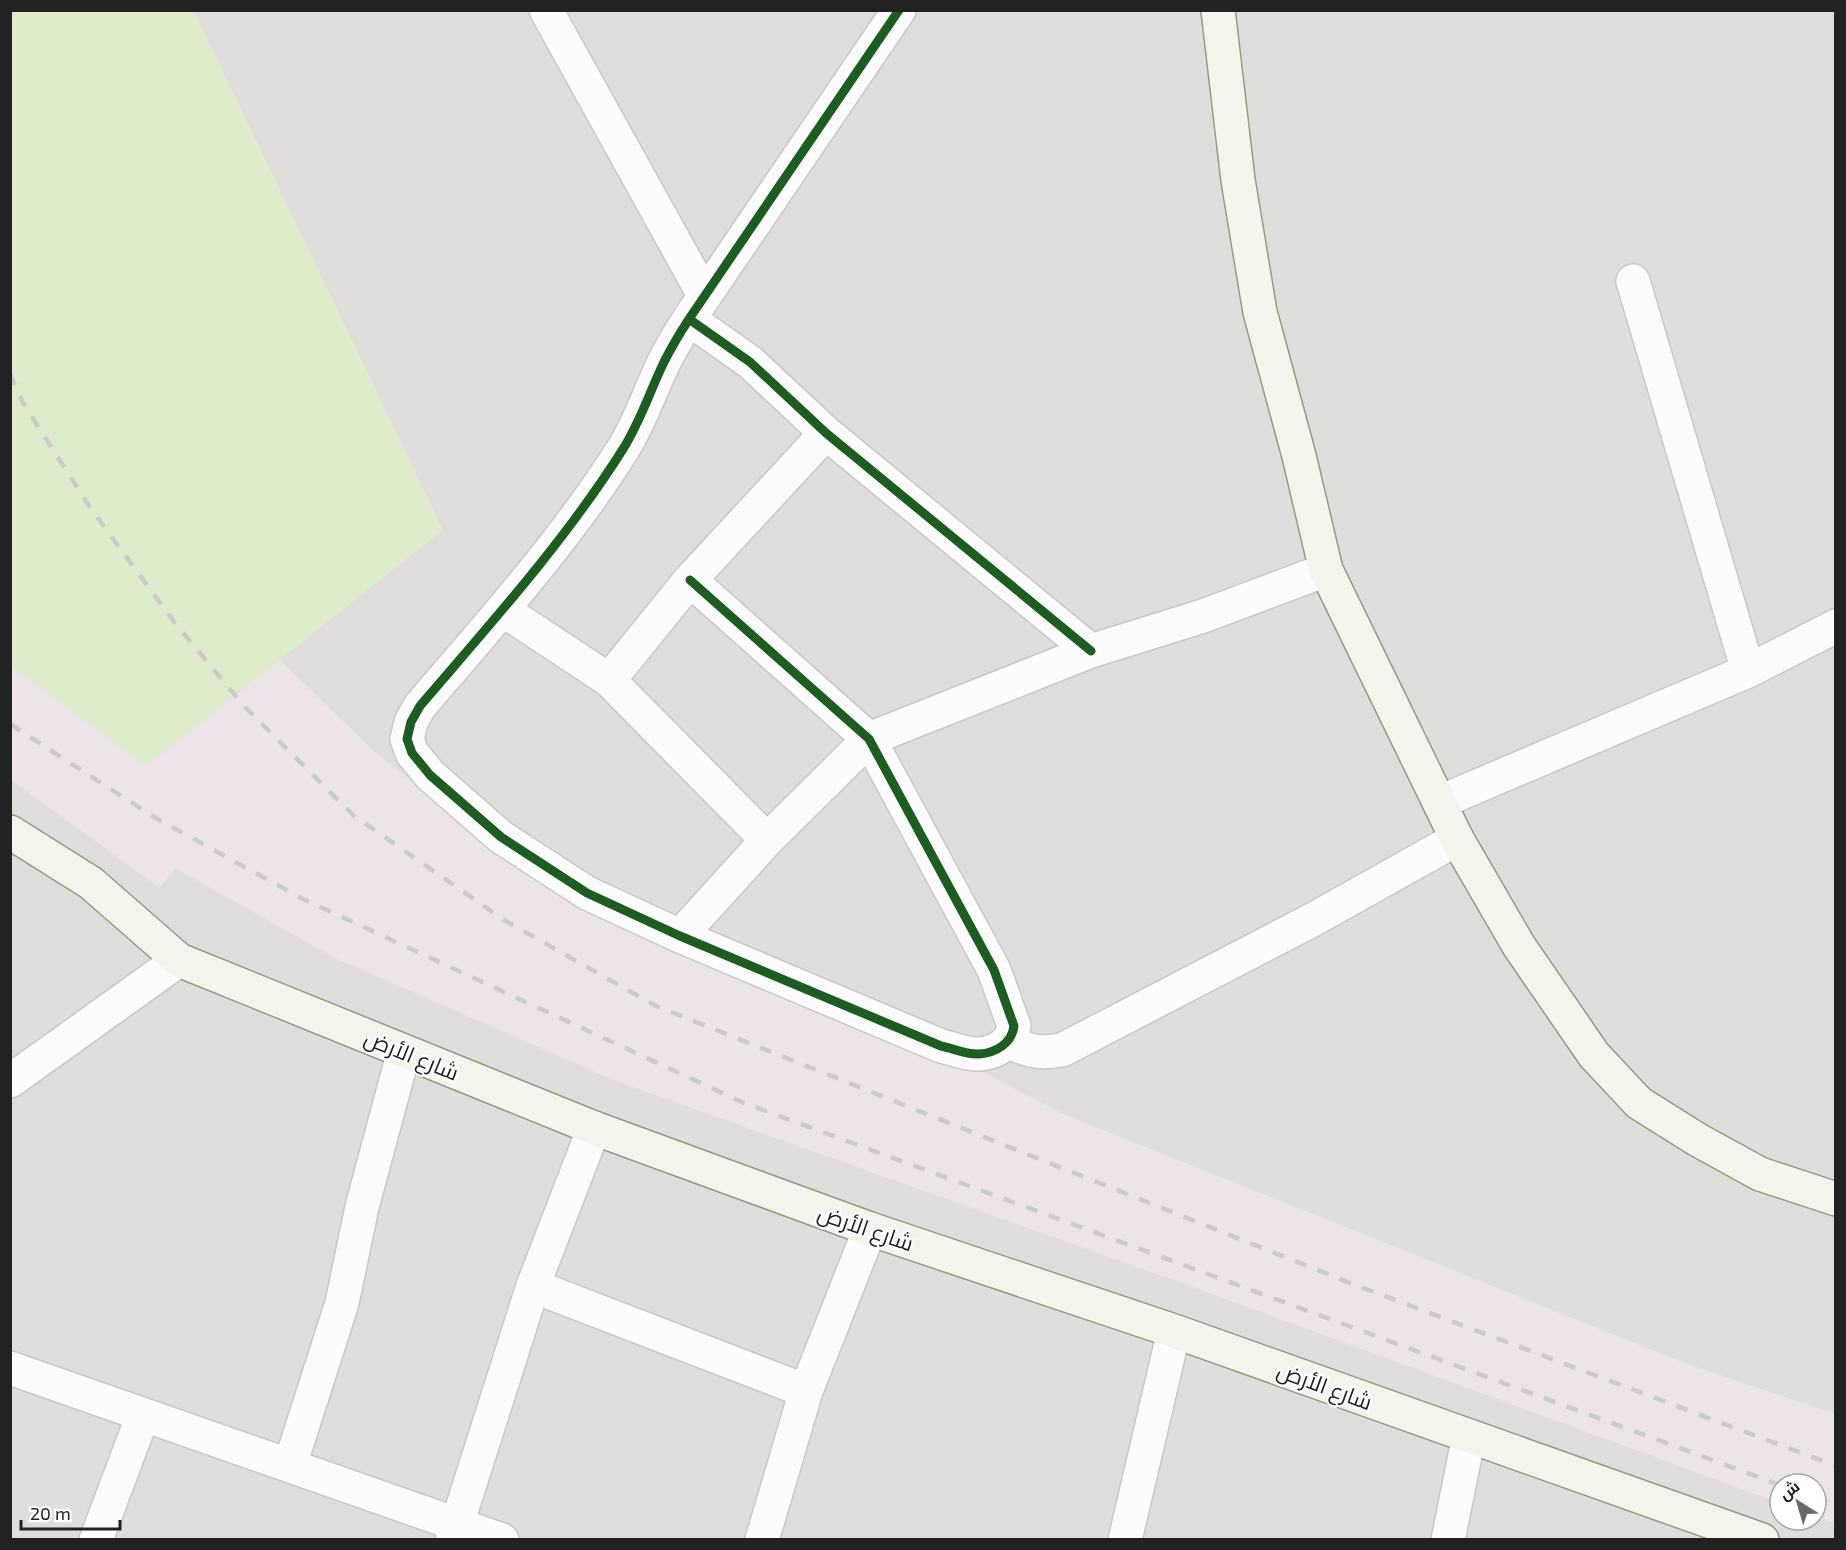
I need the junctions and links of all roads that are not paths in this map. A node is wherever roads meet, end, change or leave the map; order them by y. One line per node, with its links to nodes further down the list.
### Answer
1 (546, 10): 5 (street)
2 (899, 10): 5 (street)
3 (1218, 10): 7 (main road)
4 (1633, 281): 12 (street)
5 (696, 307): 6 (street); 9 (street)
6 (826, 433): 8 (street); 11 (street)
7 (1326, 570): 11 (street); 15 (main road)
8 (690, 580): 13 (street); 14 (street)
9 (503, 609): 13 (street); 19 (street)
10 (1836, 626): 12 (street)
11 (1091, 651): 14 (street)
12 (1748, 671): 15 (street)
13 (609, 680): 18 (street)
14 (869, 739): 18 (street); 21 (street)
15 (1440, 802): 17 (main road)
16 (10, 832): 20 (main road, شارع الأرض)
17 (1457, 839): 21 (street); 25 (main road)
18 (767, 840): 19 (street)
19 (680, 936): 21 (street)
20 (179, 960): 22 (main road, شارع الأرض); 23 (street)
21 (1008, 1042)
22 (405, 1051): 24 (main road, شارع الأرض); 33 (street)
23 (10, 1080)
24 (594, 1128): 26 (main road, شارع الأرض); 27 (street)
25 (1836, 1199)
26 (870, 1229): 28 (main road, شارع الأرض); 30 (street)
27 (533, 1286): 30 (street); 34 (street)
28 (1174, 1331): 32 (main road, شارع الأرض); 38 (street)
29 (10, 1368): 31 (street)
30 (806, 1391): 35 (street)
31 (143, 1415): 33 (street); 36 (street)
32 (1469, 1436): 39 (street); 40 (main road, شارع الأرض)
33 (290, 1465): 34 (street)
34 (454, 1531): 37 (street)
35 (767, 1538)
36 (96, 1539)
37 (502, 1539)
38 (1125, 1539)
39 (1448, 1539)
40 (1762, 1539)

